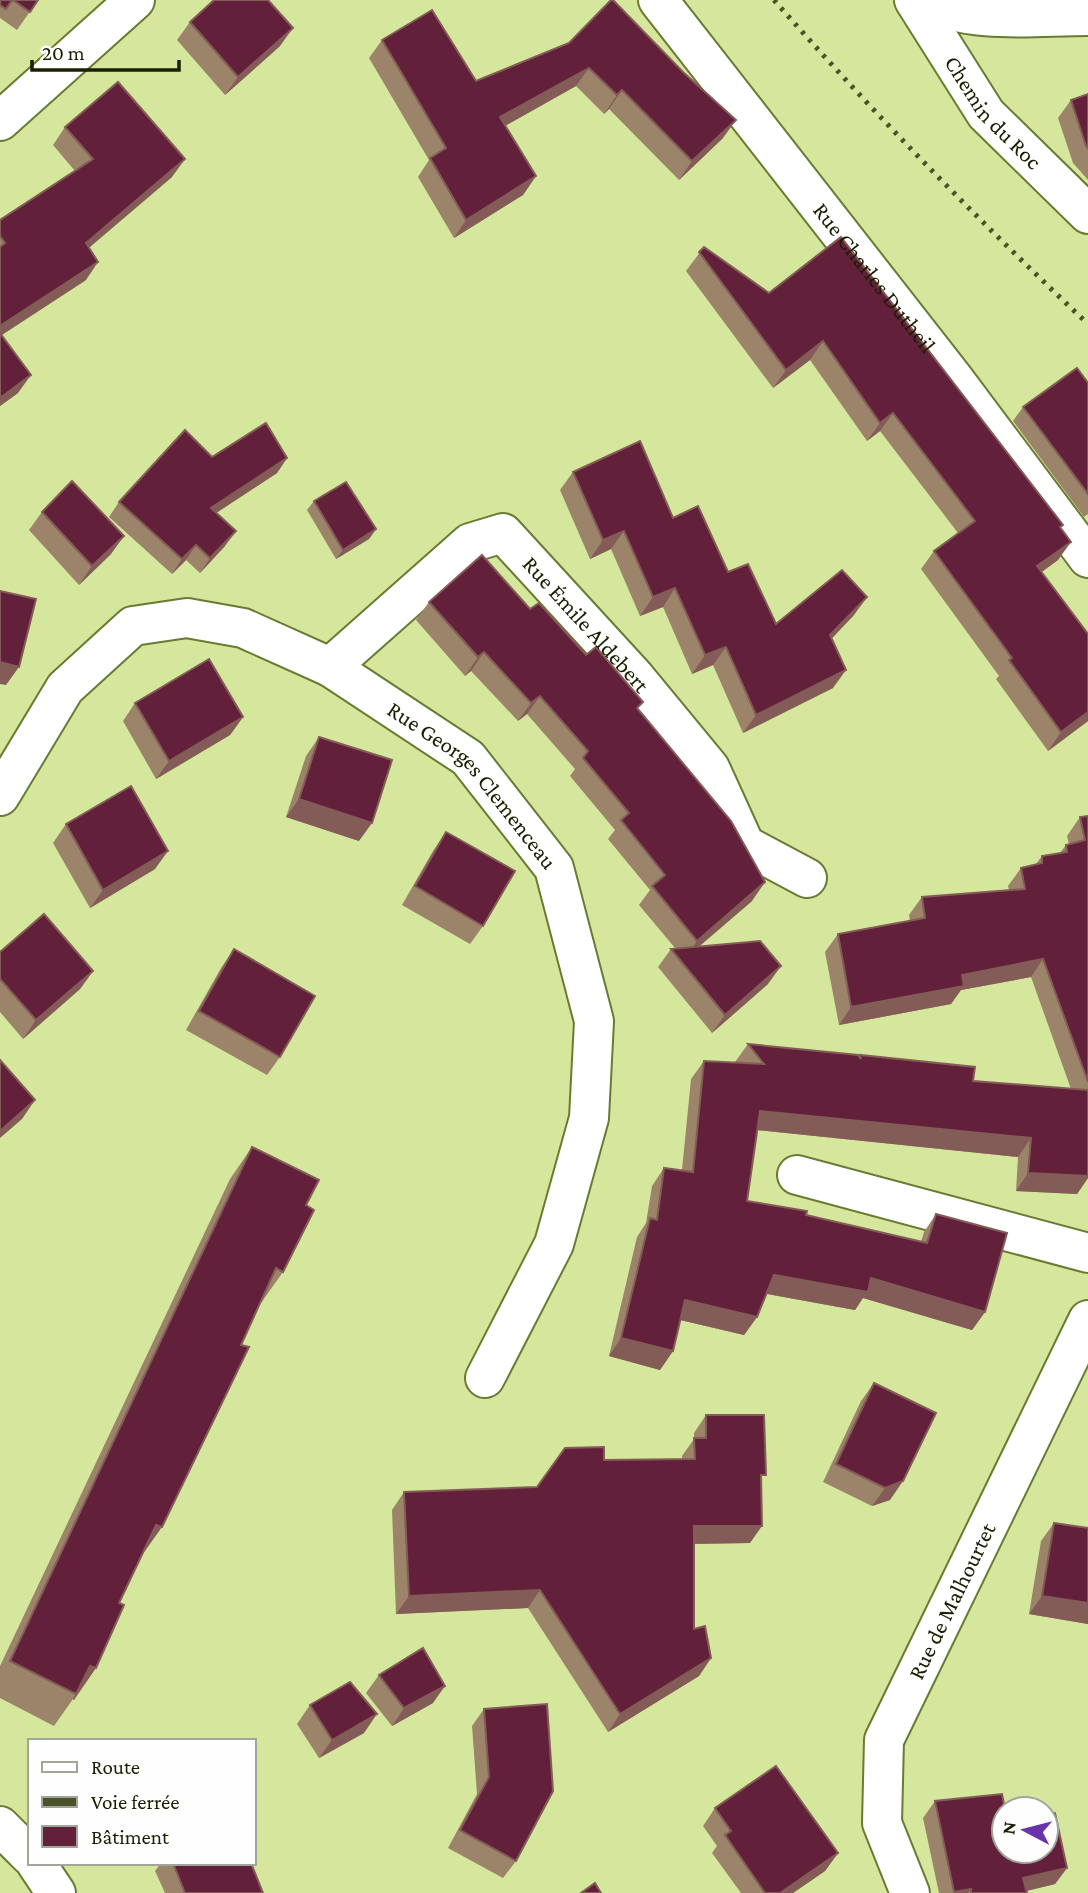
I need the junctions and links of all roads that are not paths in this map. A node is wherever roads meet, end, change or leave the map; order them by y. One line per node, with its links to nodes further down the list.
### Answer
1 (135, 0): 6 (street)
2 (658, 0): 8 (street, Rue Charles Dutheil)
3 (914, 0): 7 (street, Chemin du Roc)
4 (923, 0): 5 (street)
5 (1088, 16)
6 (0, 121)
7 (1088, 214)
8 (1088, 558)
9 (330, 667): 10 (street, Rue Georges Clemenceau); 11 (street, Rue Émile Aldebert); 15 (street, Rue Georges Clemenceau)
10 (0, 796)
11 (807, 878)
12 (797, 1175): 13 (street)
13 (1088, 1253)
14 (1088, 1320): 20 (street, Rue de Malhourtet)
15 (485, 1378)
16 (0, 1826): 17 (street)
17 (28, 1854)
18 (37, 1865): 19 (street)
19 (57, 1893)
20 (911, 1893)

